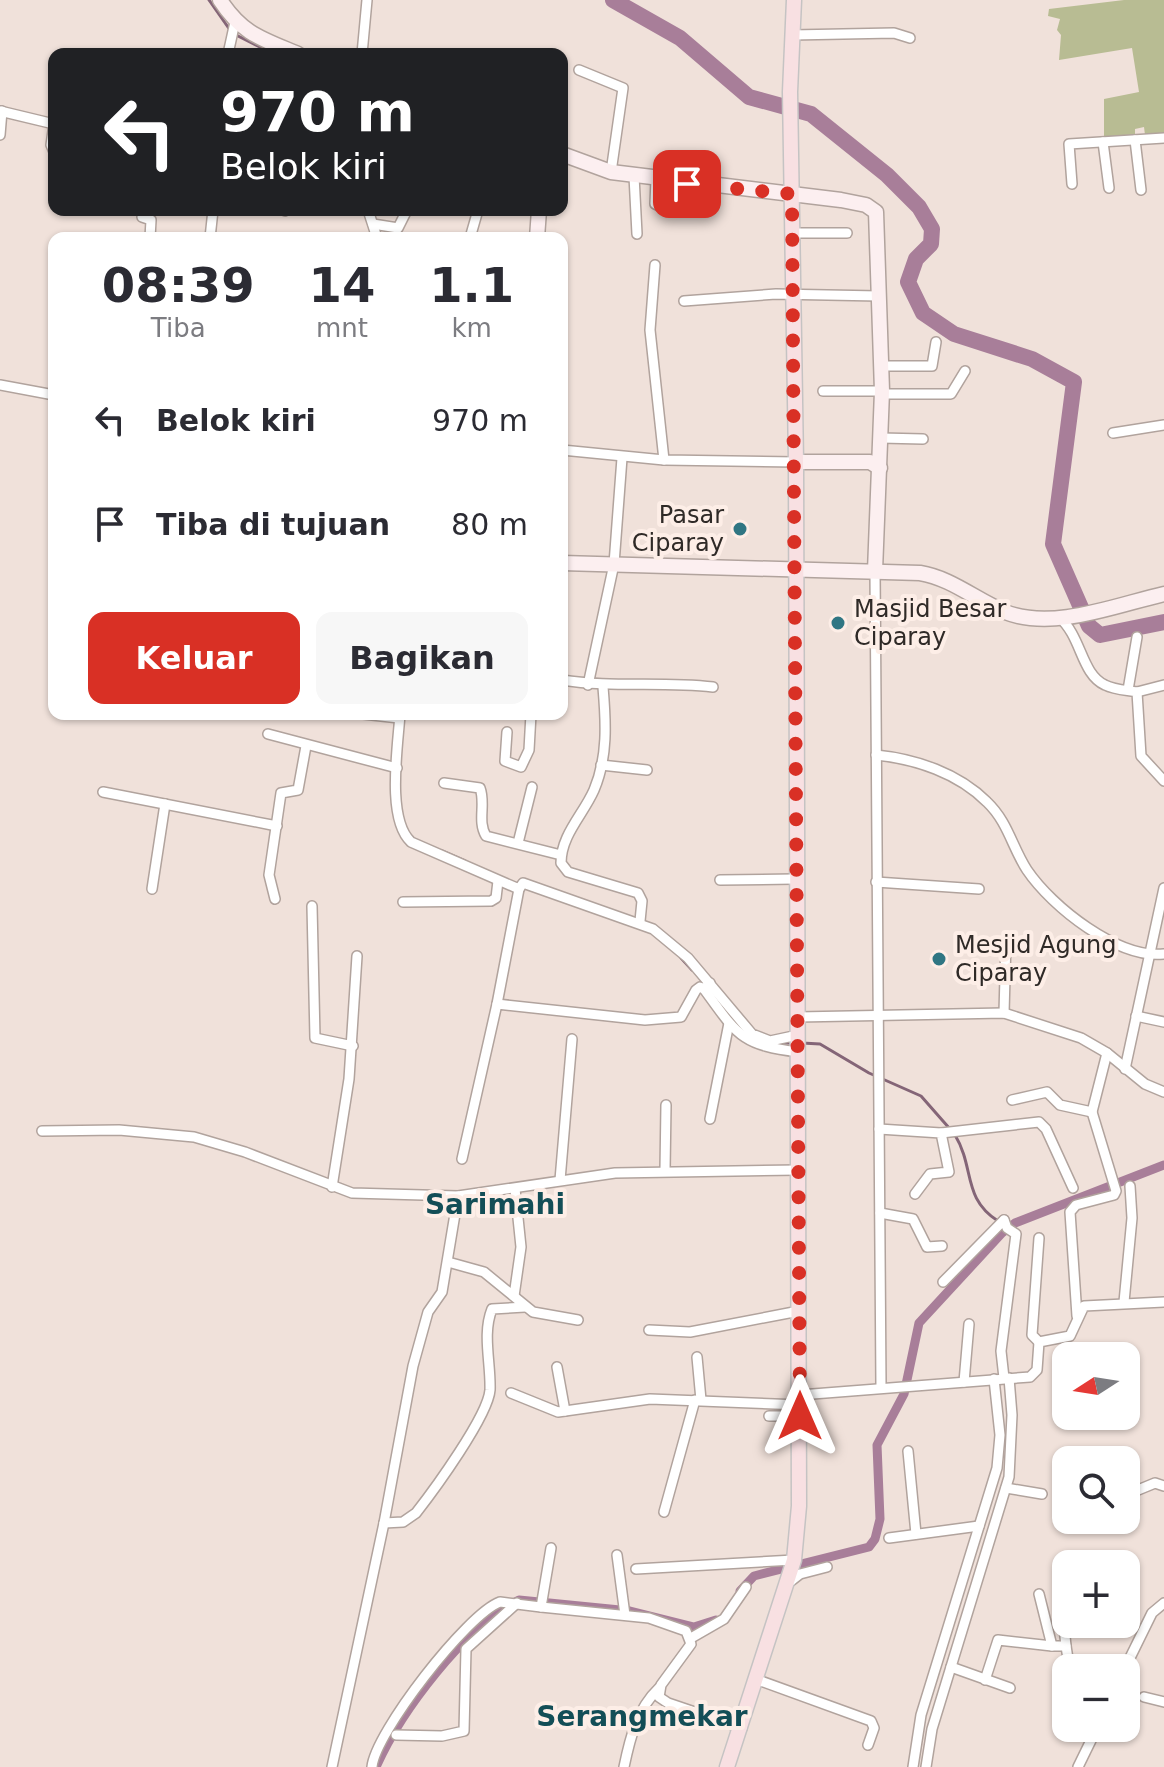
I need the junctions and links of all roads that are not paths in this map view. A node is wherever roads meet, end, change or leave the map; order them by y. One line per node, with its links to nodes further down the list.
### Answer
1 (220, 0): 4 (main road)
2 (367, 0): 9 (street)
3 (794, 0): 5 (main road)
4 (235, 22): 7 (street); 8 (main road)
5 (792, 35): 6 (street); 24 (main road)
6 (910, 38)
7 (229, 48)
8 (283, 48)
9 (363, 48)
10 (579, 70): 18 (street)
11 (1, 111): 12 (street); 13 (street)
12 (48, 123)
13 (0, 135)
14 (1164, 138): 15 (street)
15 (1135, 140): 16 (street); 23 (street)
16 (1103, 142): 21 (street); 22 (street)
17 (568, 156): 18 (main road)
18 (611, 172): 19 (main road)
19 (634, 176): 20 (main road); 34 (street)
20 (656, 179): 24 (main road); 25 (street)
21 (1072, 184)
22 (1109, 188)
23 (1141, 190)
24 (792, 194): 32 (main road); 37 (main road)
25 (668, 210)
26 (370, 216): 29 (street)
27 (404, 216): 29 (street)
28 (142, 217): 30 (street)
29 (373, 224): 31 (street)
30 (150, 232)
31 (375, 232)
32 (792, 233): 33 (street); 36 (main road)
33 (847, 233)
34 (637, 234)
35 (655, 265): 52 (street)
36 (792, 295): 37 (street); 38 (street); 53 (main road)
37 (879, 296): 40 (main road)
38 (684, 301)
39 (936, 342): 40 (street)
40 (882, 366): 45 (main road)
41 (965, 371): 45 (street)
42 (0, 385): 44 (street)
43 (823, 391): 45 (street)
44 (48, 393)
45 (882, 393): 48 (main road)
46 (1164, 425): 47 (street)
47 (1113, 433)
48 (881, 438): 49 (street); 54 (main road)
49 (923, 439)
50 (568, 451): 51 (street)
51 (622, 458): 52 (street); 56 (street)
52 (664, 460): 53 (street)
53 (796, 462): 54 (main road); 57 (main road)
54 (880, 468): 58 (main road)
55 (568, 563): 56 (main road)
56 (614, 564): 57 (main road); 63 (street)
57 (796, 570): 58 (main road); 85 (main road)
58 (875, 571): 60 (main road); 73 (street)
59 (1164, 594): 60 (main road)
60 (1062, 616): 67 (street)
61 (1137, 637): 67 (street)
62 (568, 681): 63 (street)
63 (588, 685): 65 (street)
64 (1164, 685): 67 (street)
65 (603, 687): 66 (street); 74 (street)
66 (713, 687)
67 (1132, 691): 77 (street)
68 (400, 720): 75 (street)
69 (531, 720): 70 (street)
70 (507, 732)
71 (268, 734): 72 (street)
72 (306, 746): 75 (street); 82 (street)
73 (876, 755): 88 (street); 100 (street)
74 (601, 765): 76 (street); 84 (street)
75 (397, 768): 87 (street)
76 (647, 770)
77 (1164, 781)
78 (444, 783): 83 (street)
79 (532, 787): 83 (street)
80 (103, 792): 81 (street)
81 (165, 804): 82 (street); 91 (street)
82 (277, 826): 93 (street)
83 (518, 843): 84 (street)
84 (561, 855): 96 (street)
85 (794, 879): 86 (street); 105 (main road)
86 (720, 880)
87 (498, 881): 89 (street); 94 (street)
88 (876, 882): 92 (street); 106 (street)
89 (520, 888): 96 (street); 102 (street)
90 (1164, 888): 100 (street)
91 (152, 889)
92 (979, 889)
93 (275, 899)
94 (403, 902)
95 (312, 906): 112 (street)
96 (640, 921): 101 (street)
97 (1006, 940): 103 (street)
98 (1164, 954): 100 (street)
99 (357, 956): 112 (street)
100 (1151, 956): 104 (street)
101 (707, 986): 102 (street); 108 (street); 109 (street)
102 (497, 1004): 123 (street)
103 (1004, 1013): 106 (street); 113 (street)
104 (1136, 1016): 107 (street); 114 (street)
105 (798, 1017): 106 (street); 111 (main road)
106 (878, 1018): 120 (street)
107 (1164, 1022)
108 (729, 1023): 109 (street); 119 (street)
109 (740, 1030): 111 (street); 111 (street)
110 (572, 1039): 126 (street)
111 (798, 1043): 125 (main road)
112 (353, 1046): 128 (street)
113 (1107, 1053): 114 (street); 118 (street)
114 (1125, 1069): 115 (street)
115 (1164, 1092)
116 (1012, 1100): 118 (street)
117 (666, 1105): 124 (street)
118 (1092, 1112): 143 (street)
119 (710, 1119)
120 (879, 1129): 122 (street); 133 (street)
121 (42, 1131): 128 (street)
122 (950, 1133): 129 (street); 131 (street)
123 (462, 1159)
124 (665, 1170): 125 (street); 126 (street)
125 (798, 1170): 142 (main road)
126 (560, 1180): 130 (street)
127 (1130, 1186): 139 (street)
128 (332, 1187): 132 (street)
129 (1073, 1188)
130 (515, 1189): 132 (street); 138 (street)
131 (915, 1194)
132 (458, 1196): 136 (street)
133 (880, 1213): 135 (street); 152 (street)
134 (1039, 1238): 147 (street)
135 (942, 1246)
136 (448, 1262): 138 (street); 164 (street)
137 (943, 1282): 150 (street)
138 (514, 1296): 141 (street)
139 (1124, 1302): 140 (street); 143 (street)
140 (1164, 1302)
141 (525, 1307): 144 (street); 164 (street)
142 (799, 1311): 146 (street); 155 (main road)
143 (1077, 1316): 147 (street)
144 (578, 1320)
145 (969, 1324): 151 (street)
146 (649, 1330)
147 (1039, 1342): 150 (street)
148 (697, 1357): 154 (street)
149 (557, 1367): 156 (street)
150 (1001, 1379): 151 (street); 160 (street); 165 (street)
151 (964, 1382): 152 (street)
152 (881, 1387): 155 (street)
153 (511, 1393): 156 (street)
154 (698, 1400): 155 (street); 156 (street); 163 (street)
155 (800, 1405): 157 (street); 172 (main road)
156 (565, 1411)
157 (769, 1416)
158 (908, 1451): 166 (street)
159 (1164, 1486): 161 (street)
160 (1006, 1488): 162 (street); 185 (street)
161 (1140, 1489)
162 (1042, 1494)
163 (664, 1512)
164 (384, 1523): 196 (street)
165 (979, 1526): 166 (street); 200 (street)
166 (916, 1534): 167 (street)
167 (889, 1538)
168 (551, 1548): 176 (street)
169 (617, 1555): 178 (street)
170 (827, 1567): 172 (street)
171 (636, 1569): 172 (street)
172 (791, 1570): 186 (main road)
173 (746, 1587): 179 (street)
174 (1039, 1594): 181 (street)
175 (514, 1602): 176 (street); 193 (street); 193 (street)
176 (542, 1603): 178 (street)
177 (1164, 1603): 184 (street)
178 (624, 1611): 179 (street)
179 (691, 1638): 188 (street)
180 (1065, 1638): 182 (street)
181 (1052, 1646): 182 (street); 187 (street)
182 (1066, 1646): 183 (street)
183 (1067, 1654)
184 (1132, 1654)
185 (951, 1667): 187 (street); 201 (street)
186 (758, 1680): 192 (main road); 195 (street)
187 (985, 1680): 189 (street)
188 (661, 1685): 192 (street); 198 (street)
189 (1010, 1688)
190 (1144, 1697): 191 (street)
191 (1164, 1702)
192 (742, 1728): 199 (main road)
193 (382, 1738): 197 (street)
194 (1090, 1742): 202 (street)
195 (868, 1745)
196 (332, 1767)
197 (372, 1767)
198 (624, 1767)
199 (727, 1767)
200 (913, 1767)
201 (926, 1767)
202 (1078, 1767)

